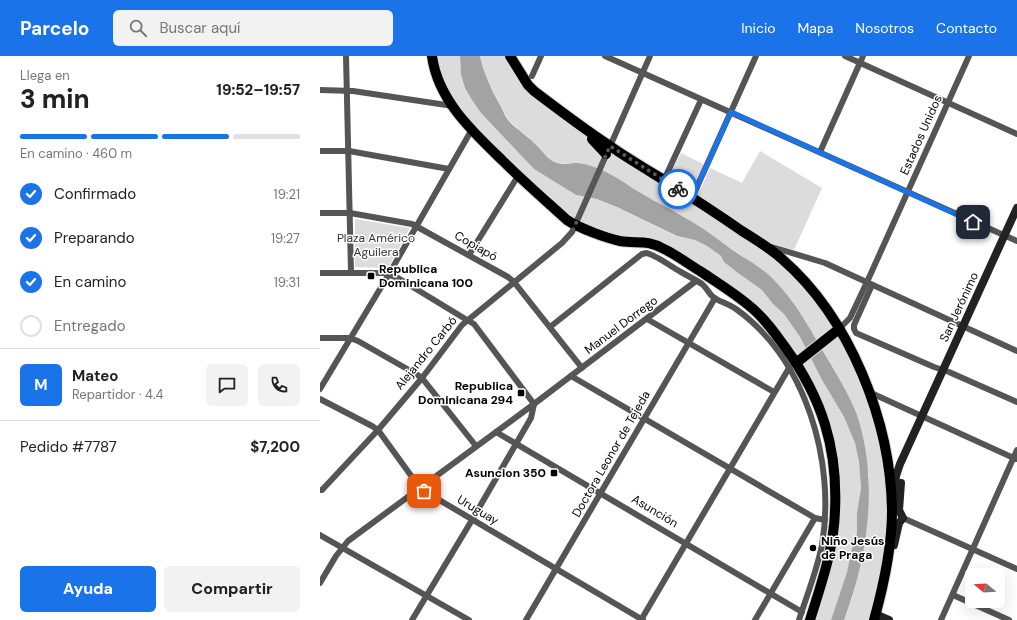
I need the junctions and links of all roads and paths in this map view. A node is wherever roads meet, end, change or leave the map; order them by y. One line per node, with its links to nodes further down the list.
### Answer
1 (346, 56): 15 (street)
2 (510, 56): 25 (main road)
3 (541, 56): 13 (street)
4 (605, 56): 12 (street)
5 (650, 56): 12 (street, Alejandro Carbó)
6 (756, 56): 19 (street)
7 (845, 56): 11 (street)
8 (864, 56): 11 (street)
9 (969, 56): 17 (street, Estados Unidos)
10 (431, 57): 18 (main road)
11 (860, 63): 17 (street); 24 (street)
12 (642, 73): 16 (street); 25 (street, Alejandro Carbó)
13 (532, 76)
14 (320, 90): 15 (street)
15 (346, 90): 18 (street); 23 (street)
16 (701, 100): 19 (street); 28 (street)
17 (948, 103): 21 (street); 29 (street, Estados Unidos)
18 (453, 106): 20 (main road)
19 (731, 112): 24 (street); 30 (street)
20 (471, 131): 26 (street); 27 (main road)
21 (1017, 134)
22 (320, 151): 23 (street)
23 (349, 151): 26 (street); 33 (street)
24 (820, 152): 29 (street)
25 (606, 154): 28 (main road); 34 (street, Alejandro Carbó)
26 (449, 169): 35 (street)
27 (518, 176): 34 (main road); 39 (street)
28 (664, 180): 30 (main road)
29 (908, 192): 36 (street); 45 (street, Estados Unidos)
30 (692, 198): 38 (main road)
31 (1017, 208): 36 (main road, San Jerónimo)
32 (320, 213): 33 (street, Copiapó)
33 (350, 213): 35 (street, Copiapó); 40 (street)
34 (577, 220): 44 (street, Alejandro Carbó); 56 (main road)
35 (417, 226): 39 (street, Copiapó); 42 (street)
36 (1004, 236): 37 (street); 50 (main road, San Jerónimo)
37 (1017, 241)
38 (759, 242): 45 (street); 51 (main road)
39 (469, 255): 44 (street, Copiapó)
40 (351, 272): 41 (street); 42 (street)
41 (320, 273)
42 (389, 274): 48 (street); 53 (street)
43 (696, 281): 46 (street); 47 (street, Manuel Dorrego); 49 (street)
44 (514, 282): 48 (street, Alejandro Carbó); 49 (street, Copiapó)
45 (870, 284): 50 (street); 51 (street, Estados Unidos); 58 (street)
46 (715, 298): 54 (street, Doctora Leonor de Tejeda); 56 (street)
47 (647, 319): 54 (street); 57 (street, Manuel Dorrego)
48 (467, 320): 60 (street, Alejandro Carbó); 66 (street)
49 (550, 327): 57 (street, Copiapó)
50 (963, 327): 55 (street); 58 (main road, San Jerónimo)
51 (837, 330): 56 (main road); 63 (main road)
52 (320, 338): 53 (street)
53 (350, 338): 60 (street); 61 (street)
54 (689, 343): 62 (street); 68 (street, Doctora Leonor de Tejeda)
55 (1017, 351)
56 (796, 362): 62 (street); 83 (street); 103 (main road)
57 (582, 368): 59 (street, Manuel Dorrego)
58 (943, 370): 65 (street); 67 (main road, San Jerónimo)
59 (571, 376): 66 (street, Manuel Dorrego); 68 (street)
60 (422, 378): 69 (street, Alejandro Carbó); 72 (street)
61 (320, 389)
62 (774, 392): 75 (street)
63 (869, 392): 67 (street); 79 (main road)
64 (320, 399): 69 (street, Uruguay)
65 (1017, 402)
66 (534, 404): 70 (street, Manuel Dorrego); 71 (street)
67 (922, 417): 74 (street); 79 (main road, San Jerónimo); 81 (main road, San Jerónimo)
68 (644, 420): 75 (street); 78 (street, Doctora Leonor de Tejeda)
69 (378, 430): 76 (street, Uruguay); 77 (street, Alejandro Carbó)
70 (496, 432): 71 (street, Asunción); 72 (street, Manuel Dorrego)
71 (516, 443): 78 (street, Asunción); 82 (street)
72 (476, 446): 76 (street, Manuel Dorrego)
73 (1017, 450): 74 (street)
74 (1015, 459): 87 (street)
75 (729, 469): 80 (street); 85 (street)
76 (420, 488): 82 (street, Uruguay); 86 (street, Manuel Dorrego)
77 (321, 490)
78 (601, 493): 85 (street, Asunción); 88 (street, Doctora Leonor de Tejeda)
79 (892, 512): 89 (main road)
80 (814, 518): 83 (street); 92 (street)
81 (903, 518): 87 (street); 89 (main road)
82 (472, 520): 88 (street, Uruguay); 94 (street)
83 (824, 520): 95 (street)
84 (320, 535): 86 (street)
85 (686, 543): 92 (street, Asunción); 100 (street)
86 (342, 548): 91 (street, Manuel Dorrego); 94 (street)
87 (973, 549): 90 (street); 93 (street)
88 (556, 569): 99 (street, Doctora Leonor de Tejeda); 100 (street, Uruguay)
89 (887, 569): 96 (main road)
90 (1017, 569)
91 (320, 583)
92 (770, 594): 95 (street, Asunción); 101 (street)
93 (953, 594): 105 (street); 106 (street)
94 (426, 596): 97 (street); 98 (street)
95 (802, 612): 102 (street)
96 (874, 617): 104 (main road)
97 (412, 620)
98 (469, 620)
99 (526, 620)
100 (642, 620)
101 (755, 620)
102 (799, 620)
103 (810, 620)
104 (889, 620)
105 (941, 620)
106 (1009, 620)

